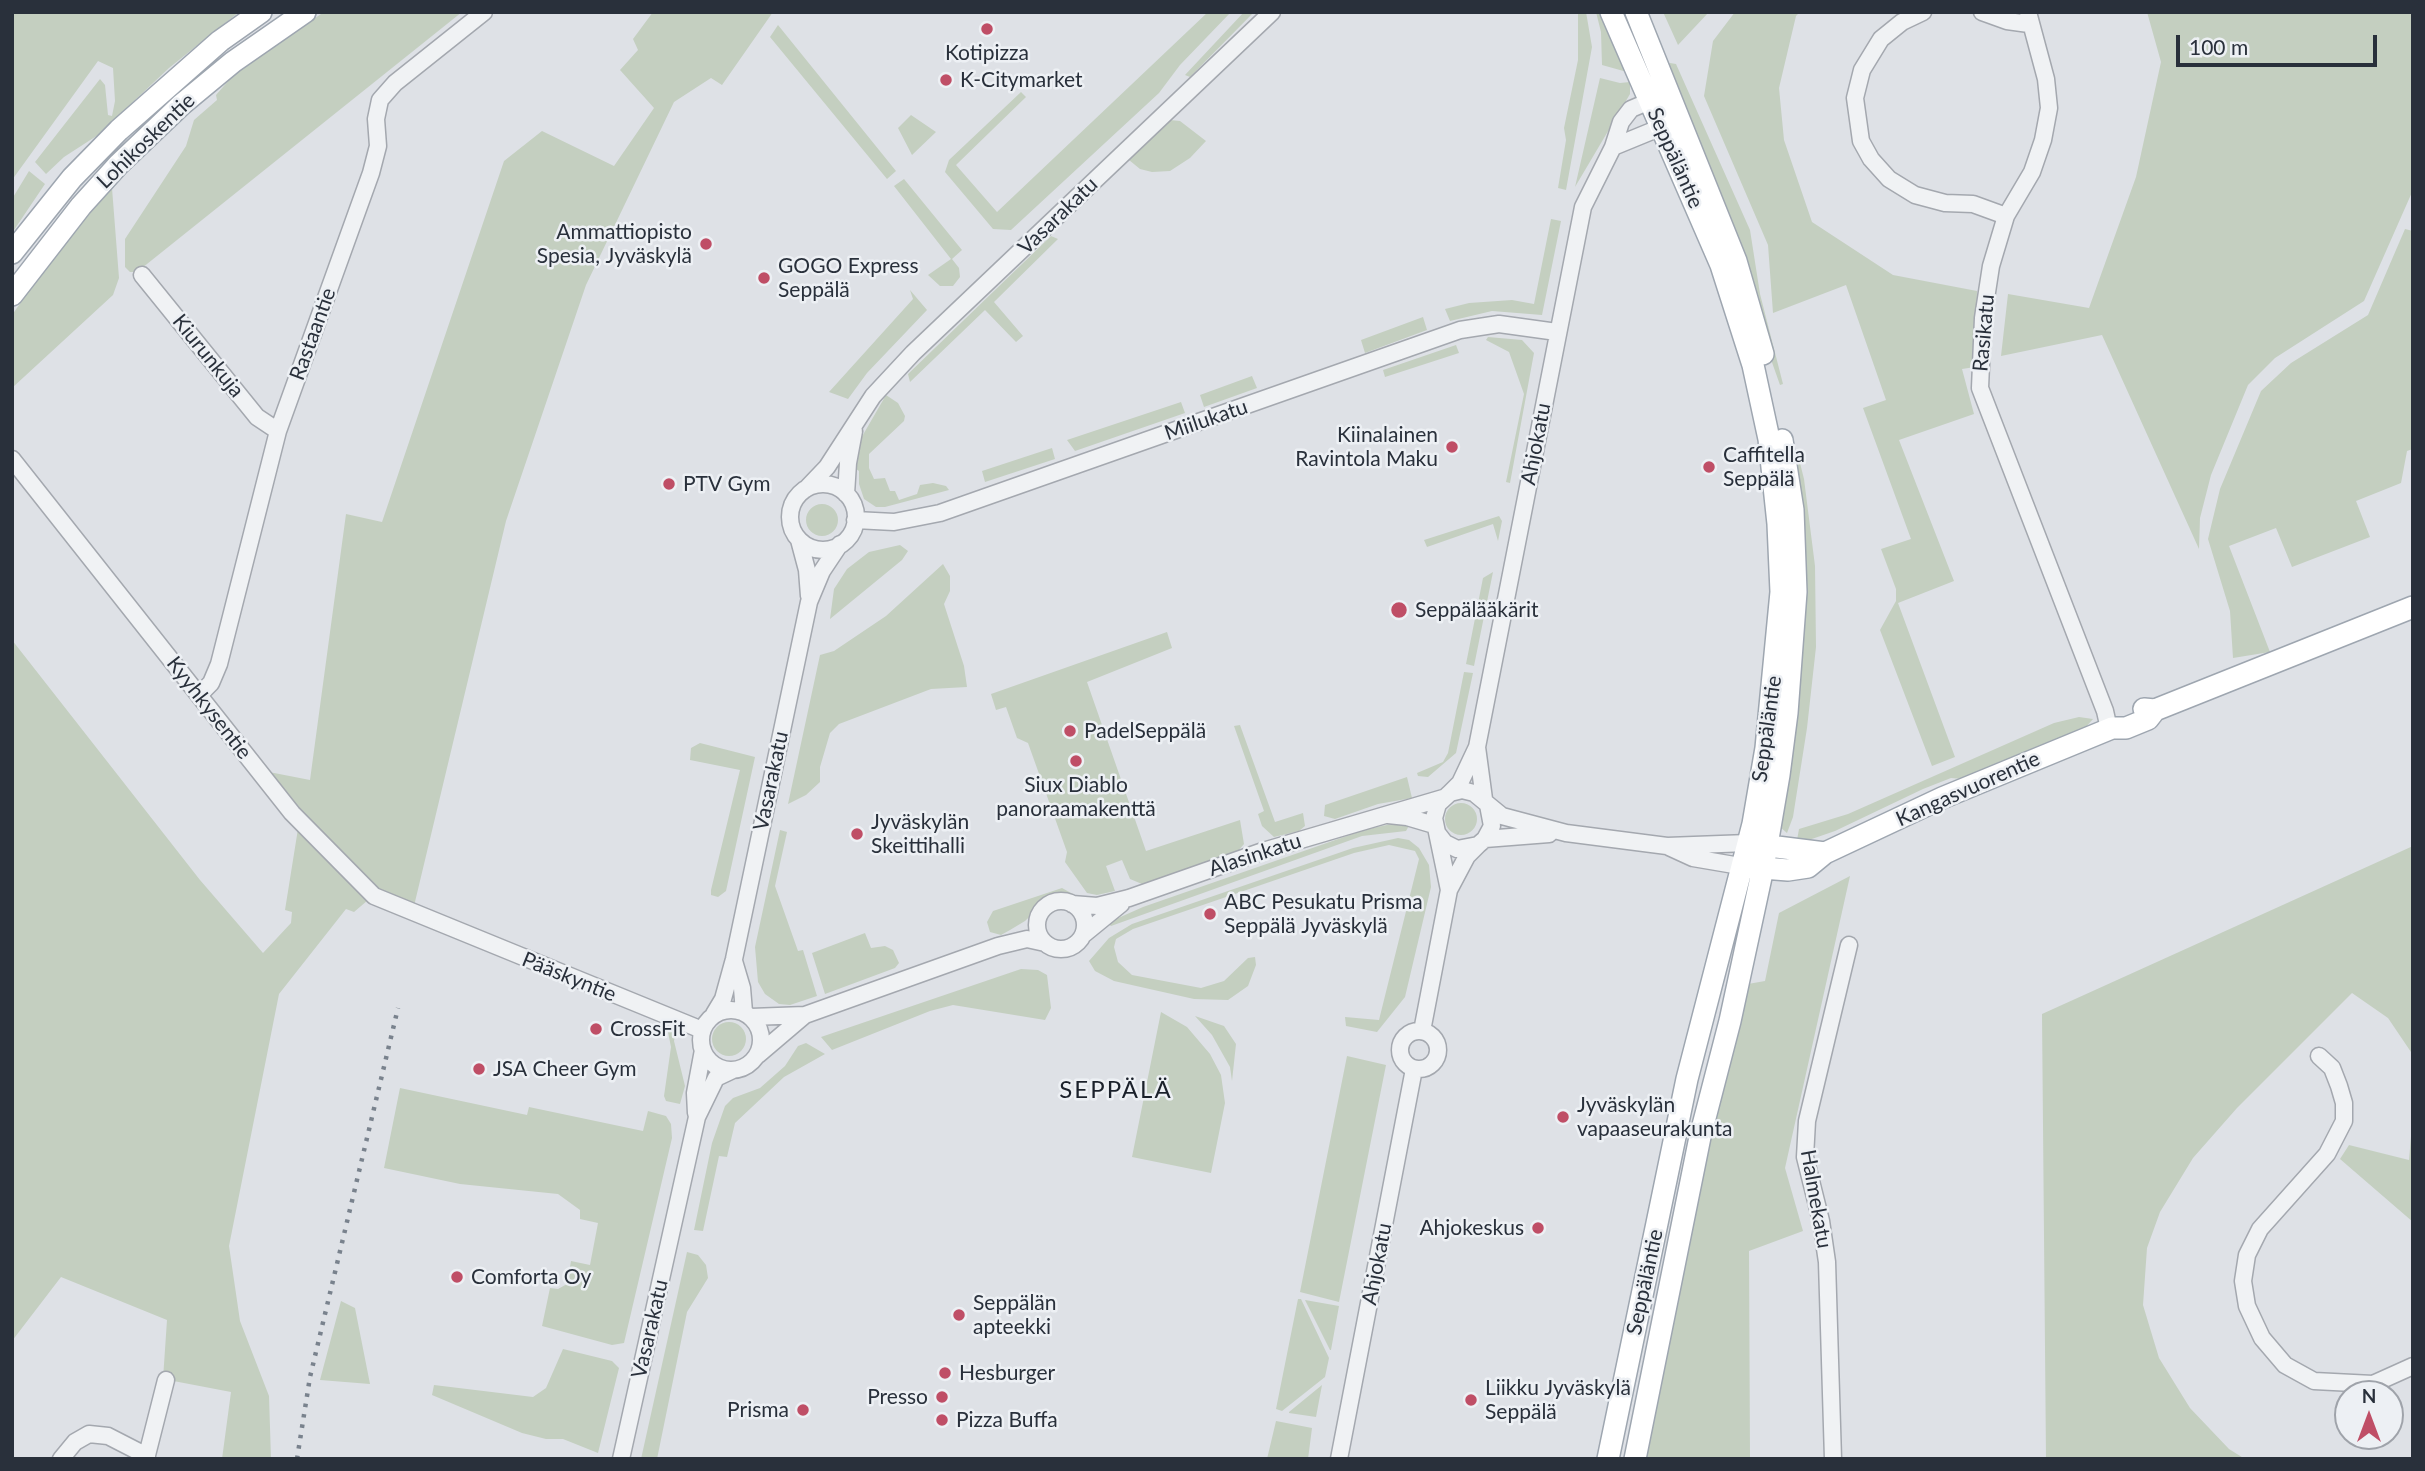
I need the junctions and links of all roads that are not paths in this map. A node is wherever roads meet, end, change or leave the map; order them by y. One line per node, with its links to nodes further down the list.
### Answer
1 (261, 12): 15 (main road, Lohikoskentie)
2 (484, 12): 20 (street, Rastaantie)
3 (1611, 12): 11 (main road, Seppäläntie)
4 (1636, 12): 10 (main road, Seppäläntie)
5 (1923, 12): 14 (street)
6 (1982, 12): 9 (street)
7 (1269, 13): 19 (street, Vasarakatu)
8 (300, 14): 17 (main road, Lohikoskentie)
9 (2029, 18): 14 (street, Rasikatu)
10 (1671, 94): 11 (street, Ahjokatu); 12 (main road, Seppäläntie)
11 (1649, 100): 12 (main road, Seppäläntie); 13 (street, Ahjokatu)
12 (1671, 123): 13 (street); 38 (main road, Seppäläntie)
13 (1614, 147): 18 (street, Ahjokatu)
14 (2006, 216): 30 (street, Rasikatu)
15 (12, 253)
16 (142, 275): 20 (street, Kiurunkuja)
17 (12, 295)
18 (1558, 332): 24 (street, Miilukatu); 31 (street, Ahjokatu)
19 (856, 422): 22 (street, Vasarakatu); 23 (street, Vasarakatu)
20 (278, 431): 29 (street, Rastaantie)
21 (12, 459): 29 (street, Kyyhkysentie)
22 (806, 489): 23 (street); 25 (street)
23 (846, 494): 24 (street)
24 (856, 520): 26 (street)
25 (799, 540): 26 (street); 27 (street, Vasarakatu)
26 (839, 544): 27 (street, Vasarakatu)
27 (809, 602): 52 (street, Vasarakatu)
28 (2413, 607): 30 (main road, Kangasvuorentie)
29 (198, 695): 47 (street, Kyyhkysentie)
30 (2111, 728): 40 (main road, Kangasvuorentie)
31 (1477, 747): 32 (street, Ahjokatu); 33 (street, Ahjokatu)
32 (1447, 796): 33 (street); 34 (street, Alasinkatu); 35 (street)
33 (1486, 802): 36 (street); 37 (street)
34 (1382, 815): 35 (street, Alasinkatu); 44 (street, Alasinkatu)
35 (1435, 828): 37 (street); 43 (street)
36 (1566, 833): 37 (street); 39 (street)
37 (1481, 842): 43 (street)
38 (1757, 845): 39 (street); 40 (main road); 41 (main road, Seppäläntie); 42 (main road, Seppäläntie)
39 (1667, 846): 41 (street)
40 (1825, 853): 42 (main road, Kangasvuorentie)
41 (1740, 866): 42 (main road, Kangasvuorentie); 70 (main road, Seppäläntie)
42 (1763, 868): 71 (main road, Seppäläntie)
43 (1449, 890): 57 (street)
44 (1129, 898): 45 (street, Alasinkatu); 48 (street, Alasinkatu)
45 (1072, 904): 46 (street); 48 (street)
46 (1039, 914): 49 (street); 51 (street)
47 (436, 923): 56 (street, Pääskyntie)
48 (1083, 934): 49 (street)
49 (1045, 943): 51 (street)
50 (1849, 945): 72 (street, Halmekatu)
51 (998, 946): 55 (street)
52 (734, 959): 53 (street, Vasarakatu); 54 (street, Vasarakatu)
53 (715, 1014): 54 (street); 56 (street)
54 (748, 1014): 55 (street); 59 (street)
55 (806, 1015): 59 (street)
56 (702, 1030): 58 (street)
57 (1422, 1031): 61 (street); 61 (street)
58 (703, 1050): 62 (street); 63 (street, Vasarakatu)
59 (758, 1055): 62 (street)
60 (2319, 1056): 64 (street)
61 (1414, 1069): 69 (street, Ahjokatu)
62 (733, 1070): 63 (street, Vasarakatu)
63 (697, 1116): 68 (street, Vasarakatu)
64 (2413, 1366)
65 (166, 1380): 66 (street)
66 (147, 1457): 67 (street)
67 (61, 1459)
68 (621, 1459)
69 (1339, 1459)
70 (1608, 1459)
71 (1635, 1459)
72 (1833, 1459)

